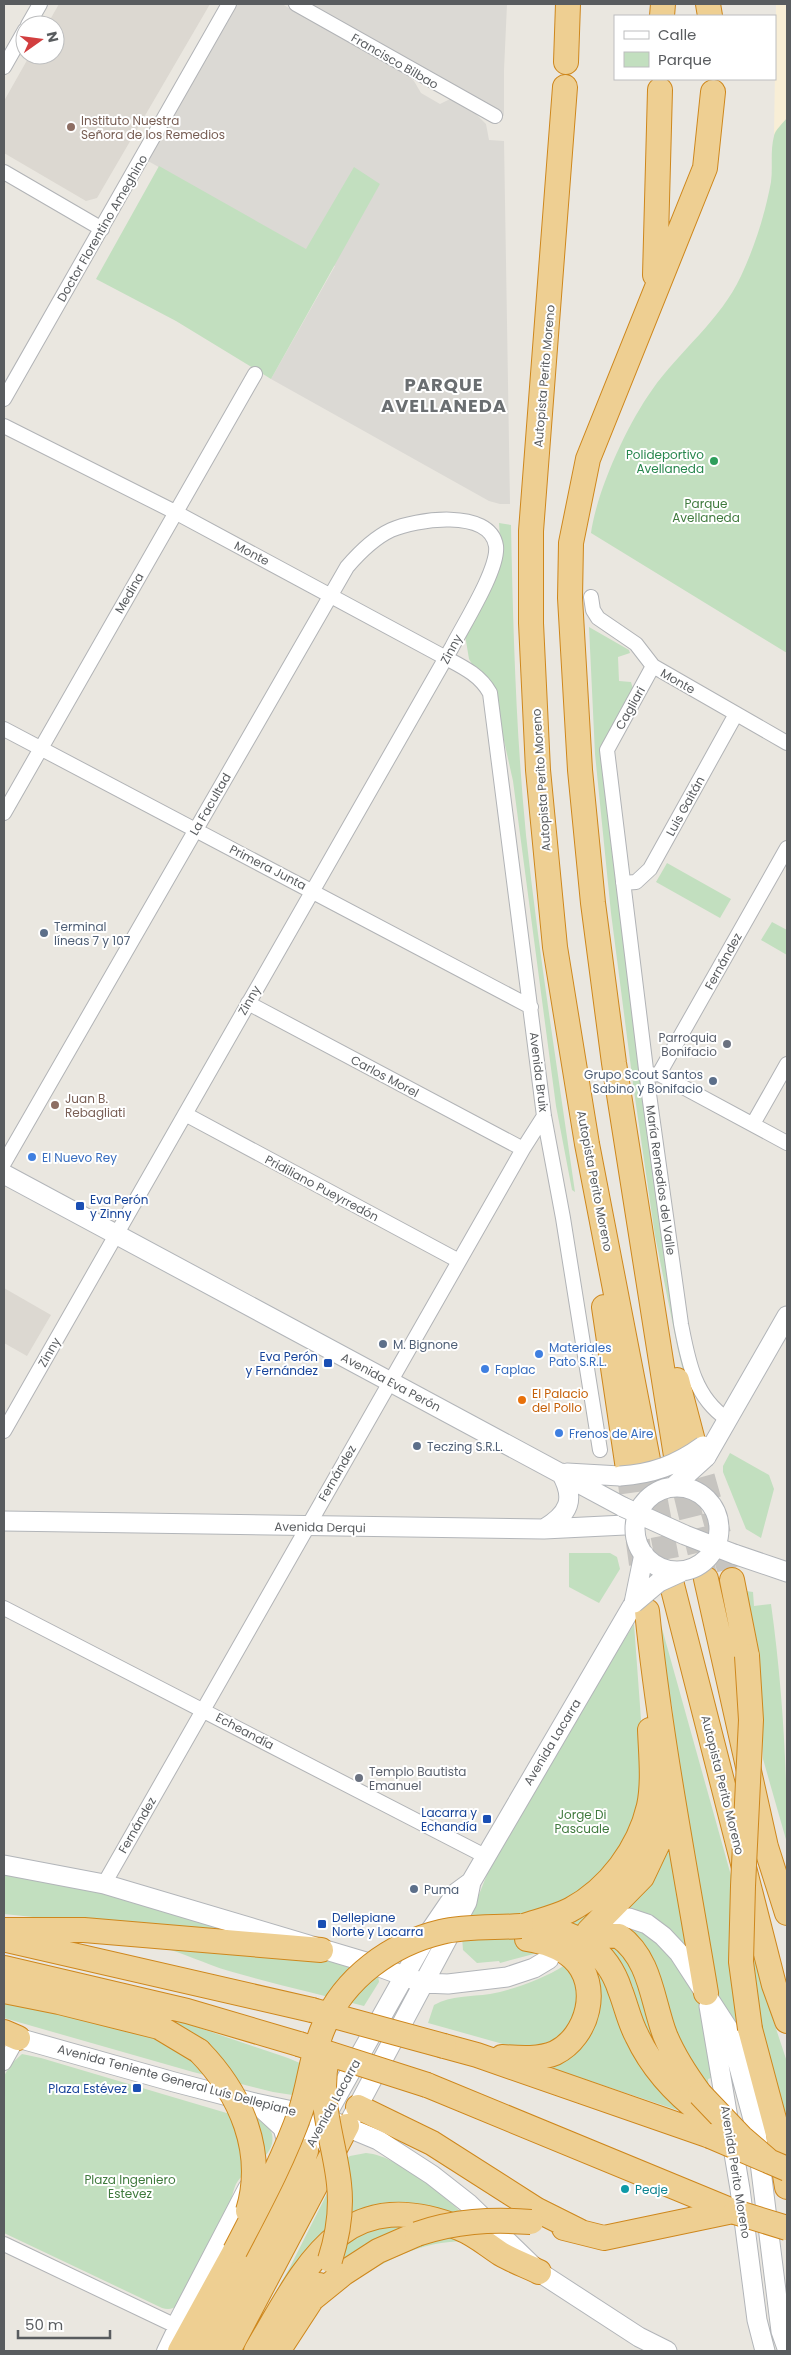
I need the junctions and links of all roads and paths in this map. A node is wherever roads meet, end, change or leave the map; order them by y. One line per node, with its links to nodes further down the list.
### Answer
1 (40, 4): 5 (street)
2 (229, 4): 14 (street, Doctor Florentino Ameghino)
3 (296, 4): 12 (street, Francisco Bilbao)
4 (568, 4): 7 (highway)
5 (34, 15)
6 (15, 48): 8 (street)
7 (566, 62)
8 (4, 67)
9 (565, 87): 55 (highway, Autopista Perito Moreno)
10 (660, 90): 15 (highway)
11 (713, 92): 15 (highway)
12 (495, 116)
13 (4, 172): 14 (street)
14 (102, 229): 17 (street, Doctor Florentino Ameghino)
15 (654, 292): 54 (highway)
16 (255, 374): 19 (street, Medina)
17 (4, 399)
18 (4, 426): 19 (street, Monte)
19 (175, 512): 21 (street, Monte); 29 (street, Medina)
20 (472, 523): 21 (street, La Facultad); 23 (street, Zinny)
21 (330, 595): 23 (street, Monte); 32 (street, La Facultad)
22 (591, 597): 24 (street, Monte)
23 (446, 658): 25 (street, Monte); 35 (street, Zinny)
24 (653, 666): 26 (street, Monte); 30 (street, Cagliari)
25 (490, 692): 37 (street, Avenida Bruix)
26 (736, 714): 28 (street, Monte); 34 (street, Luis Gaitán)
27 (4, 729): 29 (street, Primera Junta)
28 (787, 743)
29 (41, 748): 31 (street, Medina); 32 (street, Primera Junta)
30 (607, 750): 34 (street, María Remedios del Valle)
31 (4, 813)
32 (195, 829): 35 (street, Primera Junta); 45 (street, La Facultad)
33 (787, 848): 39 (street, Fernández)
34 (623, 883): 39 (street, María Remedios del Valle)
35 (313, 890): 36 (street, Zinny); 37 (street, Primera Junta)
36 (248, 1003): 40 (street, Zinny); 44 (street, Carlos Morel)
37 (530, 1007): 41 (street, Avenida Bruix)
38 (787, 1064): 42 (street)
39 (654, 1075): 42 (street); 51 (street, María Remedios del Valle)
40 (185, 1114): 47 (street, Zinny); 48 (street, Pridiliano Pueyrredón)
41 (544, 1116): 44 (street, Fernández); 53 (street, Avenida Bruix)
42 (753, 1124): 43 (street)
43 (787, 1143)
44 (523, 1149): 48 (street, Fernández)
45 (4, 1163)
46 (4, 1174): 47 (main road, Avenida Eva Perón)
47 (116, 1235): 50 (main road, Avenida Eva Perón); 52 (street, Zinny)
48 (459, 1261): 50 (street, Fernández)
49 (787, 1316): 51 (main road)
50 (389, 1381): 56 (main road, Avenida Eva Perón); 60 (street, Fernández)
51 (723, 1426): 54 (main road)
52 (4, 1431)
53 (600, 1450)
54 (695, 1450): 55 (main road, bridge); 57 (main road, bridge)
55 (632, 1470): 56 (main road)
56 (561, 1473): 58 (main road, Avenida Eva Perón); 61 (main road)
57 (673, 1487): 58 (main road, bridge); 62 (main road, bridge)
58 (631, 1518): 61 (main road, Avenida Derqui); 62 (main road, Avenida Eva Perón, bridge); 63 (main road, bridge)
59 (4, 1521): 60 (main road, Avenida Derqui)
60 (307, 1527): 61 (main road, Avenida Derqui); 71 (street, Fernández)
61 (544, 1529)
62 (716, 1547): 64 (main road, Avenida Eva Perón, bridge); 65 (main road, Avenida Lacarra, bridge)
63 (644, 1554): 65 (main road, bridge); 68 (main road, Avenida Lacarra, bridge)
64 (787, 1572)
65 (677, 1578): 68 (main road, Avenida Lacarra, bridge); 89 (highway, Autopista Perito Moreno)
66 (706, 1578): 77 (highway)
67 (732, 1580): 99 (highway, bridge)
68 (640, 1607): 70 (highway); 73 (main road, Avenida Lacarra)
69 (4, 1608): 71 (street, Echeandía)
70 (651, 1654): 72 (highway); 79 (highway)
71 (203, 1709): 73 (street, Echeandía); 76 (street, Fernández)
72 (671, 1782): 80 (highway); 88 (highway)
73 (485, 1856): 75 (main road, Avenida Lacarra)
74 (4, 1865): 76 (main road)
75 (470, 1882): 85 (main road, Avenida Lacarra); 86 (main road, Avenida Lacarra)
76 (104, 1884): 82 (main road)
77 (787, 1913)
78 (4, 1930): 82 (highway)
79 (523, 1930): 91 (highway); 94 (highway); 104 (highway, bridge); 106 (highway, bridge)
80 (591, 1933): 88 (main road); 94 (highway)
81 (4, 1939): 91 (highway, bridge)
82 (321, 1950): 85 (main road)
83 (549, 1959): 86 (main road)
84 (4, 1968): 100 (highway, bridge)
85 (404, 1976): 86 (main road); 96 (main road, Avenida Lacarra)
86 (423, 1983): 95 (main road, Avenida Lacarra)
87 (4, 1991): 104 (highway, bridge)
88 (706, 1993): 108 (main road); 116 (main road, Avenida Perito Moreno)
89 (787, 2021)
90 (9, 2035): 92 (street); 93 (main road, Avenida Teniente General Luís Dellepiane)
91 (477, 2055): 98 (highway, bridge)
92 (4, 2063)
93 (255, 2103): 96 (main road, Avenida Teniente General Luís Dellepiane); 97 (main road)
94 (701, 2104): 98 (highway, bridge)
95 (352, 2116): 96 (main road, Avenida Teniente General Luís Dellepiane); 102 (highway); 105 (main road, Avenida Teniente General Luís Dellepiane); 112 (highway)
96 (325, 2118): 97 (main road, Avenida Lacarra)
97 (297, 2146): 107 (main road, Avenida Lacarra); 111 (highway)
98 (779, 2166)
99 (787, 2187)
100 (734, 2211): 101 (highway, bridge); 102 (highway)
101 (787, 2228)
102 (578, 2231): 106 (highway, bridge)
103 (4, 2244): 107 (street)
104 (235, 2251): 110 (highway)
105 (539, 2272): 113 (highway); 115 (main road, Avenida Teniente General Luís Dellepiane)
106 (314, 2294): 114 (highway)
107 (176, 2326): 109 (street, Avenida Lacarra)
108 (787, 2348)
109 (164, 2351)
110 (180, 2351)
111 (206, 2351)
112 (228, 2351)
113 (256, 2351)
114 (278, 2351)
115 (667, 2351)
116 (765, 2351)

